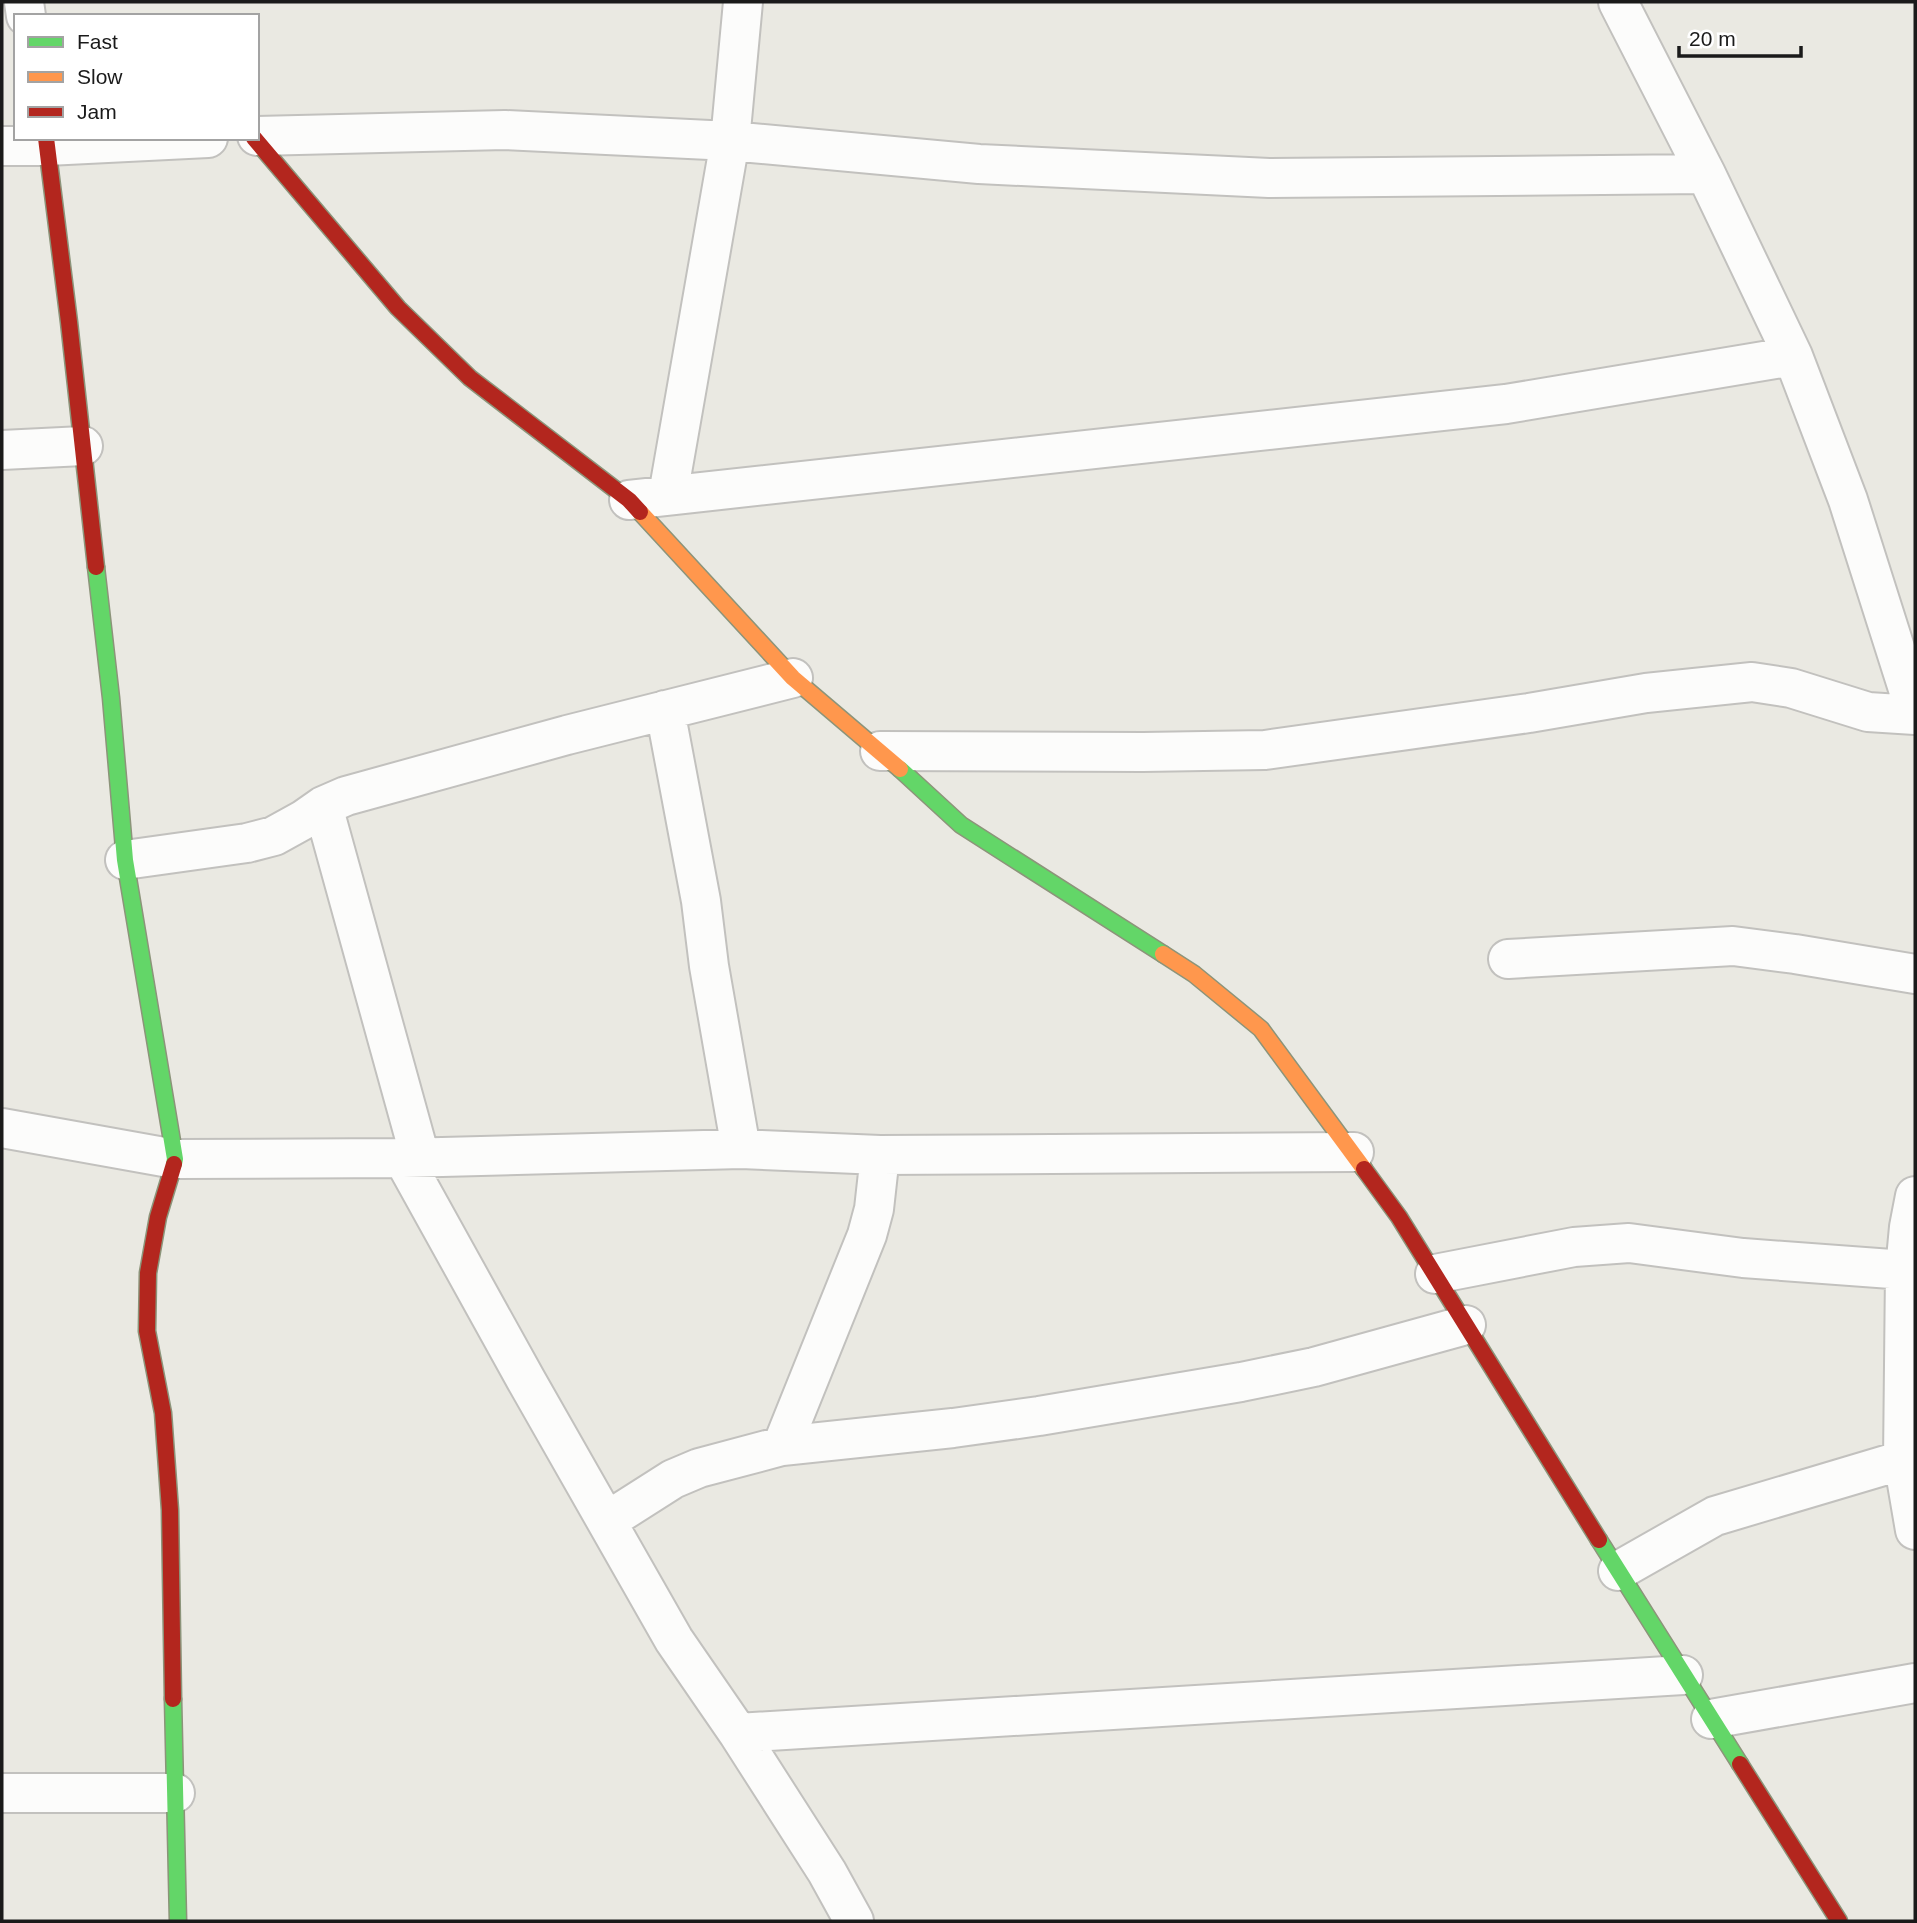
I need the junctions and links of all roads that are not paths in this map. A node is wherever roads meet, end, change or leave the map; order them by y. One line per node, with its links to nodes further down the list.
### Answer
1 (743, 2): 6 (street)
2 (1618, 2): 9 (street)
3 (259, 137): 6 (street)
4 (128, 140): 7 (street)
5 (258, 140): 14 (street)
6 (730, 141): 9 (street); 13 (street)
7 (47, 142): 8 (street); 11 (street)
8 (2, 146)
9 (1706, 174): 10 (street)
10 (1793, 356): 13 (street); 17 (street)
11 (83, 446): 12 (street); 20 (street)
12 (2, 450)
13 (668, 495): 14 (street)
14 (629, 500): 15 (street)
15 (793, 678): 16 (street); 18 (street)
16 (665, 710): 19 (street); 24 (street)
17 (1915, 713): 18 (street)
18 (880, 751): 25 (street)
19 (323, 806): 20 (street); 27 (street)
20 (125, 860): 28 (street)
21 (1508, 958): 22 (street)
22 (1915, 974)
23 (2, 1128): 28 (street)
24 (741, 1149): 26 (street); 27 (street)
25 (1354, 1153): 26 (street); 31 (street)
26 (880, 1155): 33 (street)
27 (412, 1158): 28 (street); 35 (street)
28 (175, 1159): 43 (street)
29 (1913, 1216): 30 (street)
30 (1905, 1270): 31 (street); 34 (street)
31 (1435, 1273): 32 (street)
32 (1466, 1325): 33 (street); 37 (street)
33 (782, 1446): 35 (street)
34 (1909, 1459): 36 (street); 37 (street)
35 (607, 1521): 41 (street)
36 (1915, 1530)
37 (1618, 1572): 38 (street)
38 (1683, 1675): 40 (street); 41 (street)
39 (1915, 1683): 40 (street)
40 (1711, 1719): 46 (street)
41 (738, 1733): 45 (street)
42 (2, 1793): 43 (street)
43 (174, 1793): 44 (street)
44 (178, 1921)
45 (855, 1921)
46 (1839, 1921)

